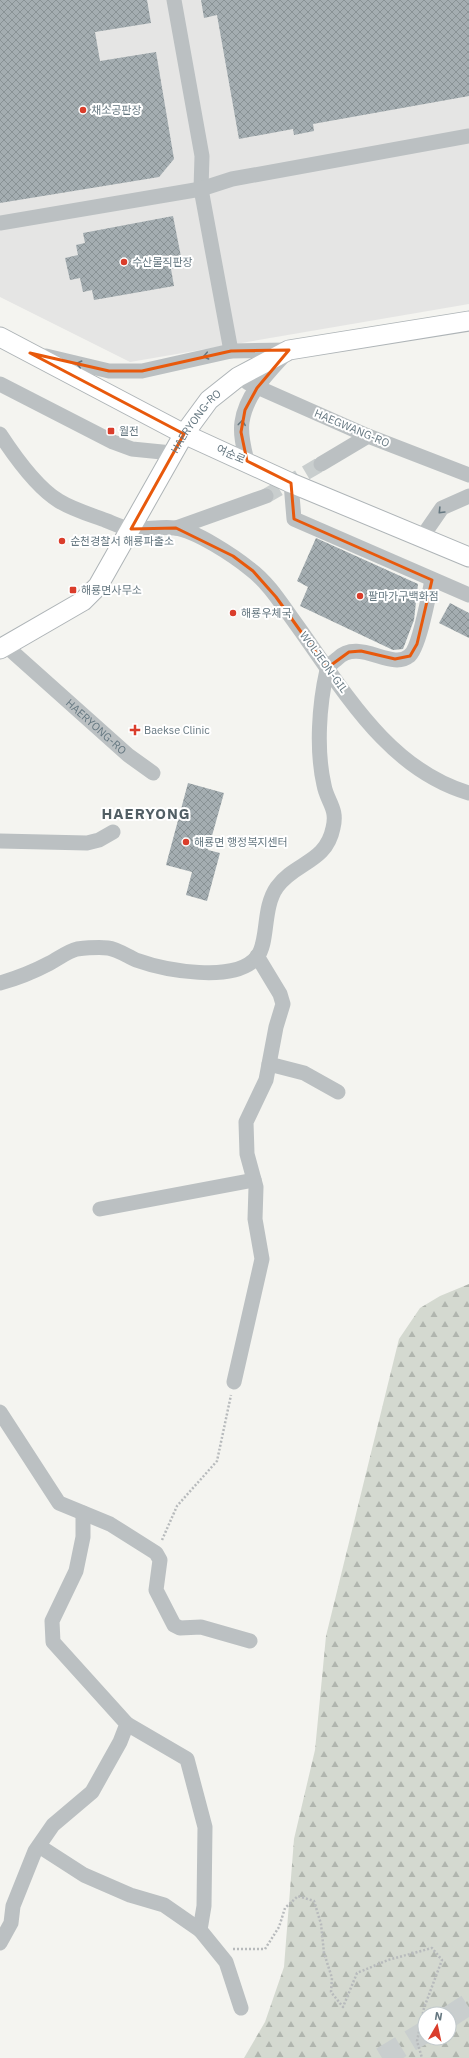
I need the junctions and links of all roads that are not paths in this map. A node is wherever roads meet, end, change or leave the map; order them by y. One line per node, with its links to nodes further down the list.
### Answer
1 (174, 0): 3 (street)
2 (469, 136): 3 (street)
3 (201, 189): 4 (street); 8 (street)
4 (0, 223)
5 (469, 321): 7 (main road, HAERYONG-RO)
6 (0, 337): 9 (main road, 여순로)
7 (289, 350): 8 (street); 10 (main road, HAERYONG-RO); 12 (street)
8 (231, 351): 9 (street, one-way to 9)
9 (30, 352): 14 (main road, 여순로)
10 (238, 377): 12 (street, HAEGWANG-RO); 14 (main road, HAERYONG-RO)
11 (0, 384): 16 (street)
12 (257, 388): 15 (street, HAEGWANG-RO); 17 (street, one-way to 12)
13 (0, 434): 24 (street, WOLJEON-GIL)
14 (184, 434): 16 (main road, HAERYONG-RO); 17 (main road, 여순로)
15 (368, 436): 18 (street); 19 (street, HAEGWANG-RO)
16 (172, 452): 24 (main road, HAERYONG-RO)
17 (247, 461): 20 (main road, 여순로)
18 (321, 464)
19 (469, 475)
20 (292, 482): 25 (main road, 여순로); 27 (street)
21 (266, 496): 23 (street)
22 (469, 496): 25 (street, one-way to 25)
23 (176, 528): 24 (street, WOLJEON-GIL); 30 (street, WOLJEON-GIL)
24 (131, 529): 29 (main road, HAERYONG-RO)
25 (422, 537): 26 (main road, 여순로)
26 (469, 557)
27 (432, 580): 28 (street); 30 (street)
28 (469, 595)
29 (3, 648): 31 (street, HAERYONG-RO)
30 (328, 668): 32 (street, WOLJEON-GIL); 35 (street)
31 (153, 773)
32 (469, 793)
33 (112, 832): 34 (street)
34 (0, 840)
35 (257, 956): 36 (street); 37 (street)
36 (0, 983)
37 (269, 1064): 38 (street); 39 (street)
38 (338, 1092)
39 (254, 1180): 40 (street); 41 (street)
40 (100, 1209)
41 (234, 1382)
42 (0, 1412): 43 (street)
43 (5, 1432): 44 (street)
44 (83, 1513): 45 (street); 46 (street)
45 (250, 1641)
46 (127, 1724): 47 (street); 48 (street)
47 (39, 1846): 48 (street); 49 (street)
48 (200, 1930): 50 (street)
49 (0, 1943)
50 (241, 2008)

